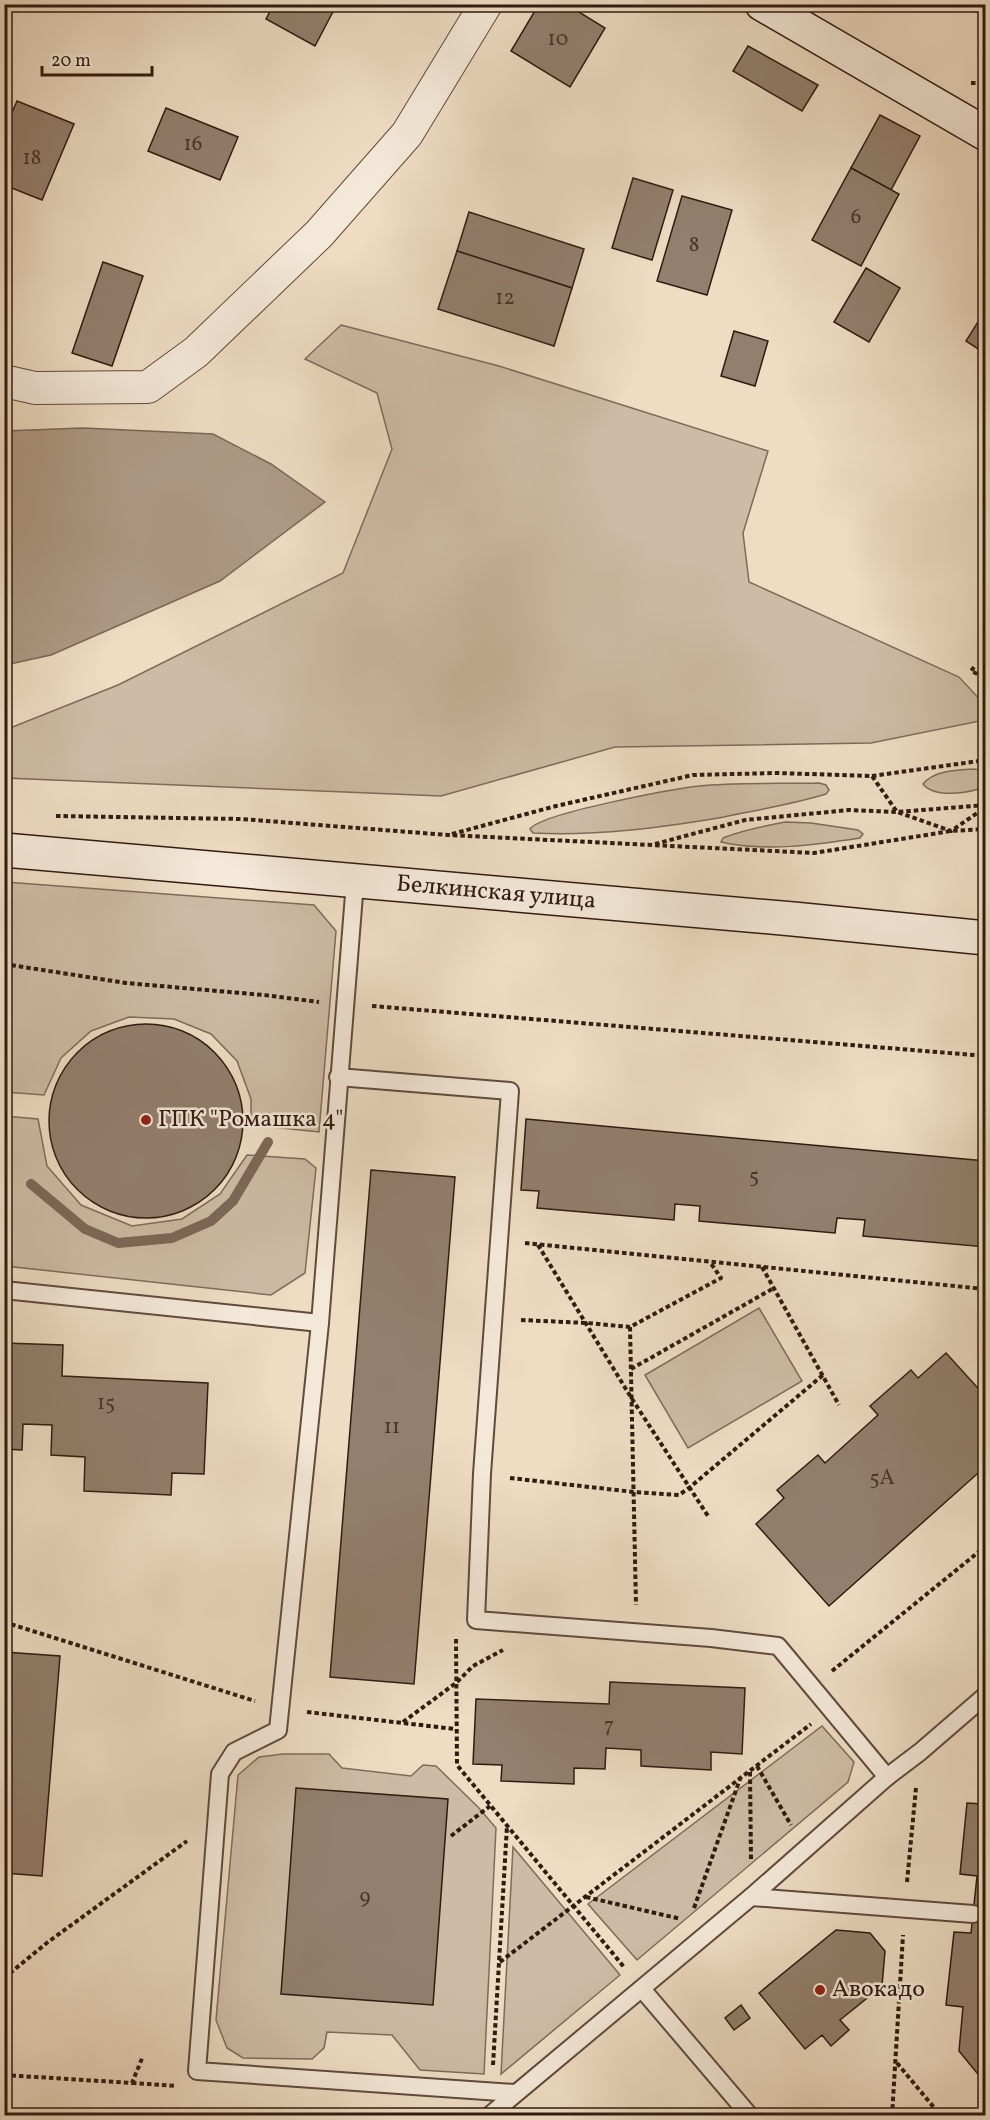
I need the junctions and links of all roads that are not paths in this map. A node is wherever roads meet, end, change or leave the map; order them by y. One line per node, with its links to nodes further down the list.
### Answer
1 (486, 4): 4 (street)
2 (762, 4): 3 (street)
3 (986, 134)
4 (4, 381)
5 (4, 850): 6 (street, Белкинская улица)
6 (355, 882): 7 (street, Белкинская улица); 8 (lane)
7 (986, 938)
8 (338, 1077): 10 (lane); 12 (lane)
9 (4, 1290): 10 (lane)
10 (320, 1323): 16 (lane)
11 (986, 1695): 12 (lane)
12 (887, 1777): 13 (lane)
13 (751, 1897): 14 (lane); 15 (lane)
14 (972, 1914)
15 (642, 1989): 16 (lane); 18 (lane)
16 (515, 2093): 17 (lane)
17 (489, 2115)
18 (750, 2115)

